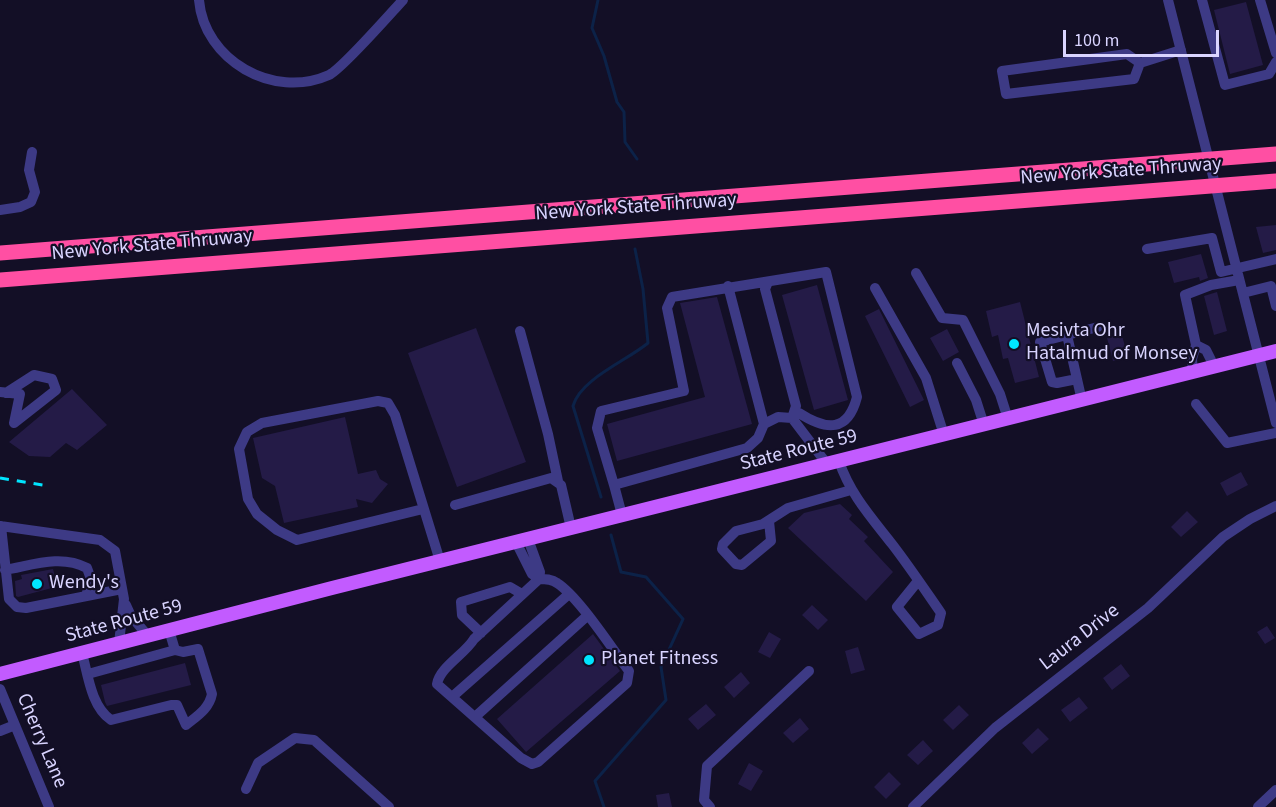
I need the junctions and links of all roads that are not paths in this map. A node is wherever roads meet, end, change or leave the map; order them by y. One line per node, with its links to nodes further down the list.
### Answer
1 (199, 0): 2 (street)
2 (403, 0)
3 (1168, 0): 6 (street)
4 (1202, 0): 8 (street)
5 (1260, 0): 7 (street)
6 (1181, 50): 9 (street); 18 (street)
7 (1276, 53)
8 (1276, 62)
9 (1140, 63): 9 (street)
10 (32, 152): 13 (street)
11 (1276, 154): 15 (highway, New York State Thruway)
12 (1276, 181): 19 (highway, New York State Thruway)
13 (0, 210)
14 (1147, 249): 18 (street)
15 (0, 253)
16 (1276, 259): 18 (street)
17 (916, 273): 41 (street)
18 (1238, 274): 24 (street); 29 (street)
19 (0, 280)
20 (768, 282): 22 (street); 39 (street); 39 (street)
21 (1274, 285): 24 (street); 25 (street)
22 (728, 286): 42 (street); 48 (street)
23 (875, 288): 45 (street)
24 (1242, 293): 31 (street)
25 (1276, 306)
26 (1098, 327): 28 (street)
27 (519, 332): 47 (street)
28 (1067, 335): 35 (street); 35 (street)
29 (1196, 345): 33 (street); 34 (street)
30 (1276, 351): 31 (main road, State Route 59)
31 (1257, 356): 33 (main road, State Route 59); 40 (street)
32 (957, 363): 43 (street)
33 (1215, 368): 34 (main road, State Route 59)
34 (1193, 373): 37 (main road, State Route 59)
35 (1077, 379): 37 (street)
36 (3, 392): 36 (street)
37 (1082, 401): 41 (main road, State Route 59)
38 (1196, 404): 44 (street)
39 (792, 418): 42 (street); 46 (street)
40 (1275, 418)
41 (1008, 419): 43 (main road, State Route 59)
42 (764, 424): 48 (street)
43 (984, 425): 45 (main road, State Route 59)
44 (1276, 433)
45 (944, 435): 46 (main road, State Route 59)
46 (833, 463): 49 (street); 53 (main road, State Route 59)
47 (558, 480): 50 (street); 56 (street)
48 (614, 485): 53 (street)
49 (851, 490): 54 (street); 61 (street)
50 (454, 505)
51 (1276, 506): 86 (street, Laura Drive)
52 (423, 510): 52 (street); 58 (street)
53 (622, 515): 56 (main road, State Route 59)
54 (769, 521): 54 (street)
55 (0, 526): 59 (street); 62 (street)
56 (571, 528): 57 (main road, State Route 59)
57 (522, 540): 58 (main road, State Route 59); 60 (street)
58 (440, 561): 67 (main road, State Route 59)
59 (5, 570): 65 (street); 65 (street)
60 (539, 579): 63 (street); 64 (street)
61 (918, 581): 61 (street)
62 (123, 594): 65 (street); 69 (street); 70 (street)
63 (522, 594): 68 (street); 68 (street)
64 (569, 594): 66 (street); 77 (street)
65 (86, 596)
66 (587, 616): 78 (street); 78 (street)
67 (169, 630): 69 (main road, State Route 59); 71 (street)
68 (481, 633): 77 (street)
69 (148, 636): 70 (main road, State Route 59)
70 (120, 643): 72 (main road, State Route 59)
71 (175, 650): 75 (street); 75 (street)
72 (82, 653): 74 (main road, State Route 59); 75 (street)
73 (809, 670): 85 (street)
74 (0, 674)
75 (88, 674)
76 (0, 689): 79 (street, Cherry Lane)
77 (452, 697): 78 (street)
78 (476, 717)
79 (15, 725): 80 (street); 83 (street, Cherry Lane)
80 (0, 731)
81 (246, 789): 84 (street)
82 (1276, 790): 87 (street)
83 (49, 807)
84 (388, 807)
85 (710, 807)
86 (912, 807)
87 (1258, 807)

